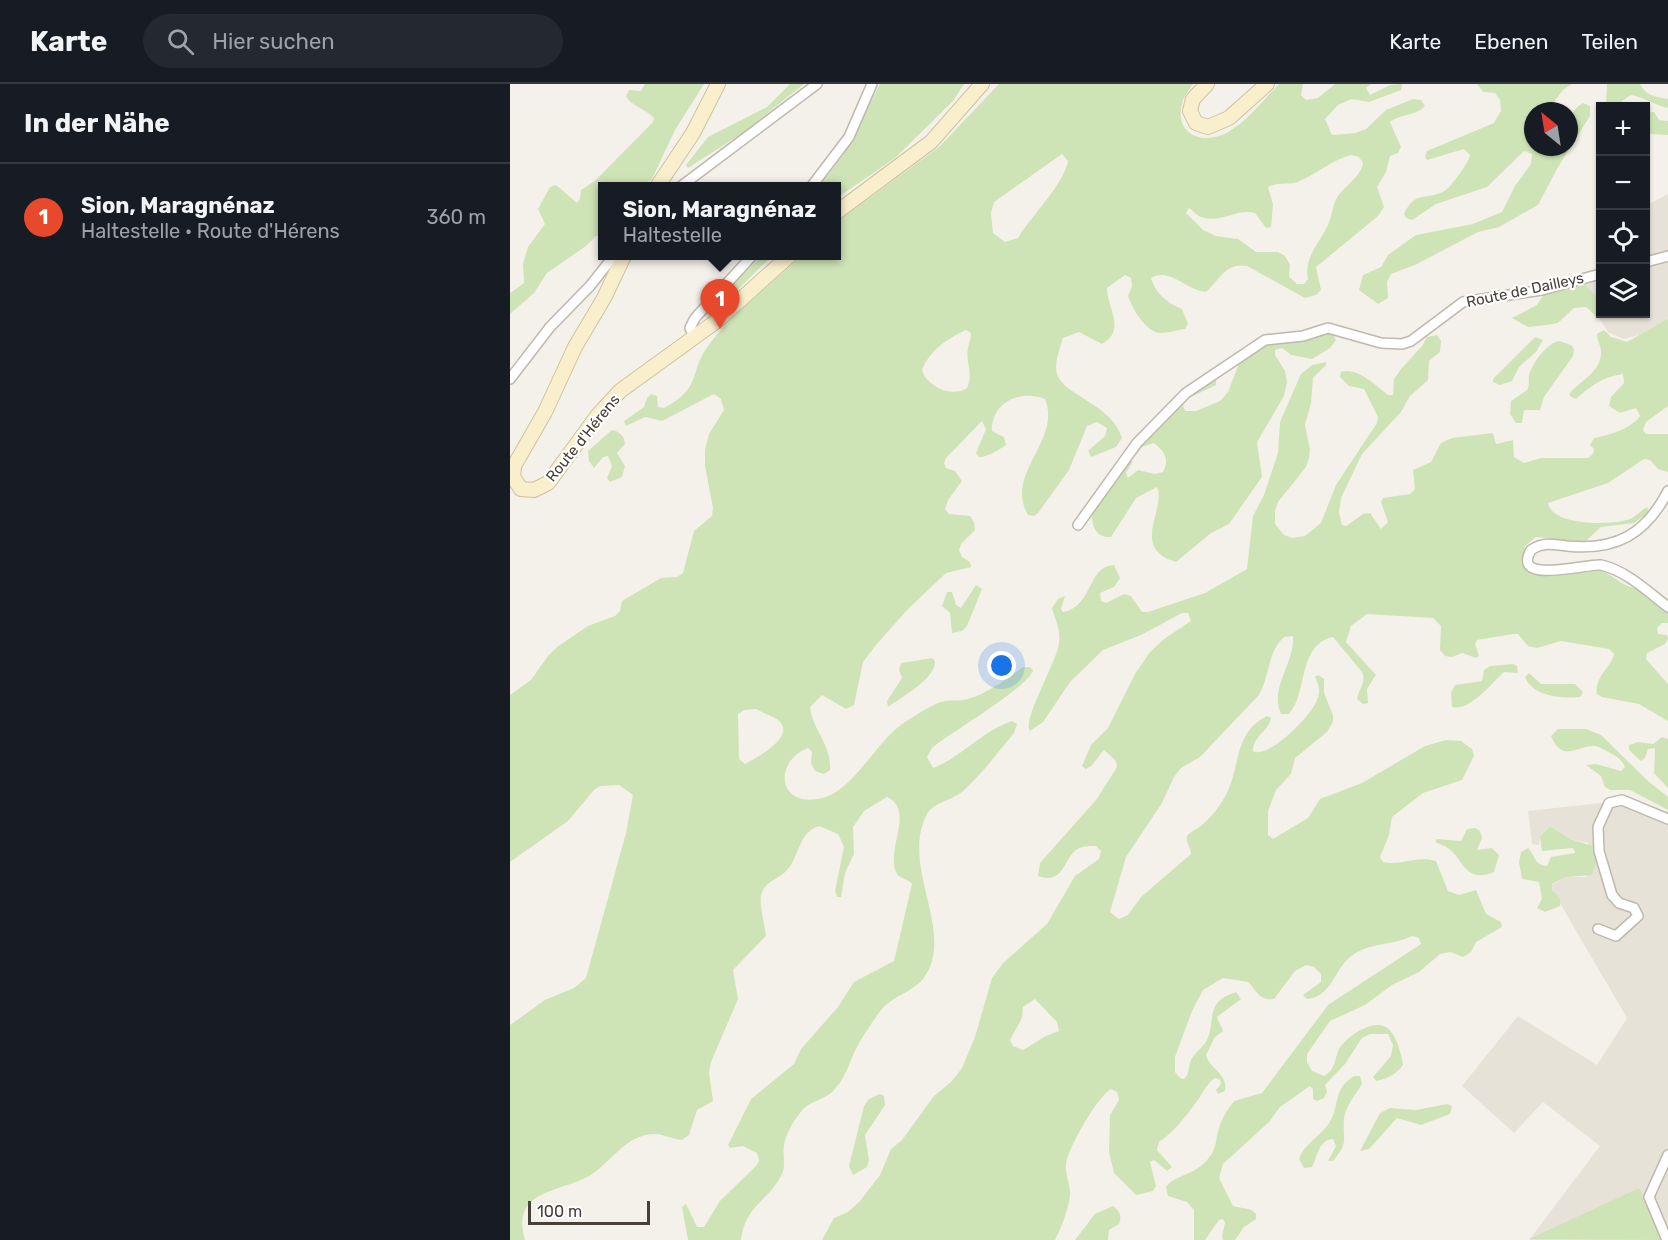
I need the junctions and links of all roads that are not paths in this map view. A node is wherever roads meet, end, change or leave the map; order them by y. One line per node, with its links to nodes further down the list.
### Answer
1 (718, 84): 7 (main road)
2 (818, 84): 8 (street)
3 (872, 84): 9 (street)
4 (982, 84): 10 (main road)
5 (1207, 84): 6 (main road)
6 (1267, 84)
7 (660, 182)
8 (685, 182)
9 (814, 182)
10 (841, 209)
11 (1668, 256): 16 (street)
12 (614, 260): 19 (street)
13 (622, 260): 18 (main road, Route d'Hérens)
14 (748, 260): 18 (street)
15 (784, 260): 18 (main road, Route d'Hérens)
16 (1650, 261)
17 (1596, 275): 21 (street, Route de Dailleys)
18 (694, 338)
19 (510, 379)
20 (1668, 490): 22 (street)
21 (1078, 525)
22 (1668, 607)
23 (1668, 819): 24 (street)
24 (1598, 929)
25 (1668, 1155): 26 (street)
26 (1667, 1240)

